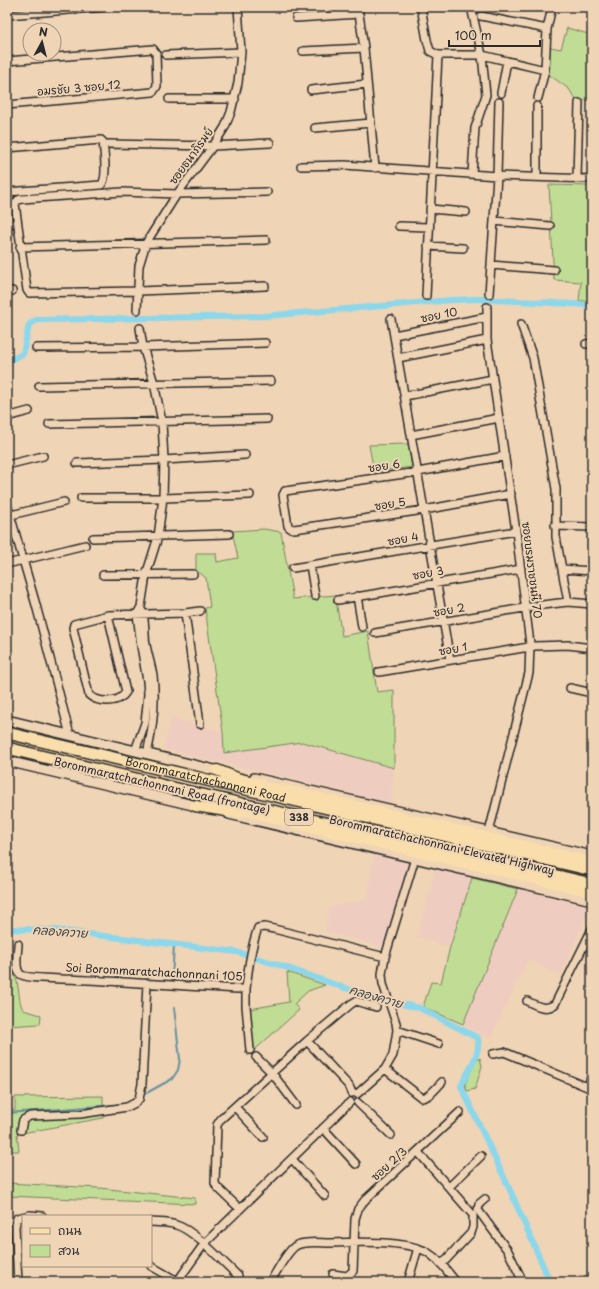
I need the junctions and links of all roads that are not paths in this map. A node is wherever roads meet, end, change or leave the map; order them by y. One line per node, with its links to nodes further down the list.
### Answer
1 (106, 7): 7 (street)
2 (238, 7): 13 (street, ซอยธนาภิรมย์)
3 (421, 7): 15 (street)
4 (471, 7): 16 (street)
5 (552, 7): 10 (street)
6 (358, 11): 9 (street); 11 (street)
7 (7, 16)
8 (482, 16): 10 (street)
9 (296, 18)
10 (547, 29): 19 (street)
11 (364, 48): 12 (street); 20 (street)
12 (303, 51)
13 (241, 52): 14 (street); 24 (street, ซอยธนาภิรมย์)
14 (166, 55)
15 (438, 55): 16 (street); 38 (street)
16 (482, 55): 18 (street); 39 (street)
17 (7, 61): 28 (street, อมรชัย 3 ซอย 12)
18 (507, 61): 19 (street); 22 (street)
19 (545, 70): 25 (street)
20 (368, 84): 21 (street); 30 (street)
21 (312, 90)
22 (501, 93)
23 (169, 98): 24 (street)
24 (235, 98): 34 (street, ซอยธนาภิรมย์)
25 (538, 98)
26 (499, 102): 40 (street)
27 (579, 103): 42 (street)
28 (7, 105)
29 (537, 106): 41 (street)
30 (371, 123): 31 (street); 37 (street)
31 (315, 128)
32 (270, 143): 34 (street)
33 (108, 144): 34 (street)
34 (213, 146): 46 (street, ซอยธนาภิรมย์)
35 (7, 148): 44 (street)
36 (301, 166): 37 (street)
37 (375, 168): 38 (street)
38 (433, 171): 39 (street); 47 (street)
39 (472, 174): 40 (street)
40 (497, 176): 41 (street); 49 (street)
41 (537, 177): 42 (street)
42 (577, 178): 43 (street)
43 (592, 179)
44 (7, 192)
45 (267, 192): 46 (street)
46 (176, 194): 54 (street, ซอยธนาภิรมย์); 56 (street)
47 (430, 209): 48 (street); 52 (street)
48 (466, 212)
49 (494, 221): 51 (street); 58 (street)
50 (399, 226): 52 (street)
51 (550, 226)
52 (428, 228): 55 (street)
53 (266, 240): 54 (street)
54 (146, 243): 56 (street); 61 (street, ซอยธนาภิรมย์)
55 (428, 246): 57 (street); 63 (street)
56 (20, 247): 61 (street)
57 (463, 248)
58 (491, 265): 59 (street); 62 (street)
59 (554, 270)
60 (264, 286): 61 (street)
61 (139, 291): 65 (street, ซอยธนาภิรมย์)
62 (489, 294)
63 (426, 296)
64 (487, 307): 66 (street, ซอยบรมราชชนนี 70)
65 (137, 310)
66 (488, 317): 70 (street, ซอย 10); 71 (street, ซอยบรมราชชนนี 70)
67 (391, 319): 70 (street)
68 (521, 324): 104 (street)
69 (140, 328): 73 (street)
70 (394, 335): 75 (street)
71 (487, 340): 75 (street); 76 (street, ซอยบรมราชชนนี 70)
72 (265, 343): 73 (street)
73 (143, 347): 74 (street); 78 (street)
74 (36, 348)
75 (398, 358): 80 (street)
76 (493, 379): 80 (street); 83 (street, ซอยบรมราชชนนี 70)
77 (271, 380): 78 (street)
78 (154, 383): 79 (street); 85 (street)
79 (39, 386)
80 (405, 396): 87 (street)
81 (30, 410): 82 (street)
82 (7, 416)
83 (499, 418): 87 (street); 90 (street, ซอยบรมราชชนนี 70)
84 (267, 419): 85 (street)
85 (162, 422): 86 (street); 91 (street)
86 (49, 424)
87 (411, 435): 94 (street)
88 (43, 456): 93 (street)
89 (245, 456): 91 (street)
90 (505, 456): 94 (street, ซอย 6); 95 (street, ซอยบรมราชชนนี 70)
91 (164, 460): 92 (street); 98 (street)
92 (77, 463)
93 (7, 465)
94 (418, 472): 101 (street, ซอย 6); 102 (street)
95 (511, 494): 102 (street, ซอย 5); 106 (street, ซอยบรมราชชนนี 70)
96 (250, 495): 98 (street)
97 (81, 498): 98 (street)
98 (163, 498): 108 (street)
99 (64, 502): 103 (street)
100 (7, 504): 103 (street)
101 (286, 510): 102 (street, ซอย 5)
102 (424, 510): 111 (street)
103 (9, 515): 112 (street)
104 (555, 526): 105 (street); 117 (street)
105 (592, 528)
106 (516, 531): 111 (street, ซอย 4); 116 (street, ซอยบรมราชชนนี 70)
107 (229, 534): 108 (street)
108 (158, 537): 109 (street); 121 (street)
109 (93, 538)
110 (84, 545): 112 (street)
111 (430, 545): 114 (street, ซอย 4); 122 (street)
112 (24, 560): 113 (street); 147 (street)
113 (7, 564)
114 (310, 565): 115 (street, ซอย 4); 123 (street)
115 (293, 568)
116 (521, 569): 122 (street, ซอย 3); 128 (street, ซอยบรมราชชนนี 70)
117 (562, 569): 118 (street); 126 (street)
118 (592, 571)
119 (193, 574): 121 (street)
120 (103, 575): 121 (street)
121 (146, 575): 130 (street)
122 (437, 583): 124 (street, ซอย 3); 133 (street)
123 (315, 596)
124 (357, 596): 125 (street, ซอย 3); 134 (street)
125 (338, 600)
126 (568, 602): 127 (street, ซอย 2); 128 (street, ซอย 2)
127 (592, 604)
128 (526, 608): 133 (street, ซอย 2); 136 (street, ซอยบรมราชชนนี 70)
129 (200, 611): 131 (street)
130 (140, 612): 131 (street); 132 (street); 144 (street); 145 (street)
131 (185, 613): 143 (street)
132 (108, 615): 132 (street)
133 (444, 622): 135 (street, ซอย 2); 138 (street)
134 (362, 627)
135 (375, 633)
136 (530, 646): 137 (street, ซอย 1); 138 (street, ซอย 1); 158 (street, ซอยบรมราชชนนี 70)
137 (592, 648)
138 (450, 660): 139 (street, ซอย 1)
139 (379, 672)
140 (570, 688): 141 (street)
141 (592, 693)
142 (7, 720): 147 (main road)
143 (200, 724)
144 (143, 730): 145 (street); 149 (street)
145 (152, 732): 150 (street)
146 (7, 733): 153 (highway, Borommaratchachonnani Road / 338)
147 (70, 736): 149 (main road)
148 (7, 748): 155 (highway, Borommaratchachonnani Road / 338)
149 (135, 751): 150 (main road)
150 (147, 754): 152 (main road)
151 (7, 761): 156 (main road, Borommaratchachonnani Road (frontage) / 338)
152 (217, 770): 154 (main road); 158 (main road)
153 (201, 779): 154 (main road, Borommaratchachonnani Elevated Highway / 338); 162 (highway, Borommaratchachonnani Road / 338)
154 (291, 791): 161 (main road, Borommaratchachonnani Elevated Highway / 338)
155 (194, 793): 157 (main road, Borommaratchachonnani Elevated Highway / 338); 163 (highway, Borommaratchachonnani Road / 338)
156 (194, 806): 157 (main road); 160 (main road, Borommaratchachonnani Road (frontage) / 338)
157 (273, 818): 164 (main road, Borommaratchachonnani Elevated Highway / 338)
158 (489, 832): 159 (main road)
159 (592, 856)
160 (415, 858): 165 (main road, Borommaratchachonnani Road (frontage) / 338); 168 (street)
161 (592, 862)
162 (592, 870)
163 (592, 884)
164 (592, 892)
165 (592, 900)
166 (592, 929): 171 (street)
167 (18, 944): 169 (street, Soi Borommaratchachonnani 105)
168 (385, 957): 170 (street, Soi Borommaratchachonnani 105); 173 (street)
169 (147, 983): 170 (street, Soi Borommaratchachonnani 105); 191 (street)
170 (246, 989): 176 (street)
171 (527, 1001)
172 (376, 1007): 174 (street)
173 (397, 1030): 175 (street); 179 (street)
174 (307, 1041): 180 (street); 184 (street)
175 (439, 1044)
176 (250, 1050)
177 (493, 1054): 183 (street)
178 (256, 1058): 180 (street)
179 (385, 1069): 182 (street); 184 (street)
180 (272, 1073): 187 (street); 188 (street)
181 (592, 1074): 183 (street)
182 (442, 1082)
183 (590, 1088)
184 (355, 1094): 185 (street); 186 (street)
185 (350, 1102): 186 (street); 190 (street)
186 (358, 1103): 192 (street)
187 (296, 1105)
188 (235, 1107): 193 (street); 201 (street)
189 (460, 1112): 194 (street, ซอย 2/3)
190 (323, 1128): 196 (street); 197 (street)
191 (21, 1130)
192 (391, 1135)
193 (262, 1137)
194 (418, 1152): 198 (street); 204 (street, ซอย 2/3)
195 (481, 1156): 198 (street)
196 (292, 1159): 199 (street); 201 (street)
197 (356, 1164)
198 (449, 1188): 208 (street)
199 (325, 1196)
200 (485, 1198): 217 (street)
201 (240, 1209): 205 (street)
202 (22, 1217): 207 (street)
203 (152, 1222): 205 (street)
204 (354, 1242): 206 (street); 210 (street, ซอย 2/3); 212 (street)
205 (204, 1244): 211 (street); 214 (street)
206 (418, 1248): 208 (street); 215 (street)
207 (20, 1255): 213 (street)
208 (442, 1264): 216 (street)
209 (152, 1267): 214 (street)
210 (333, 1274)
211 (238, 1276)
212 (274, 1280)
213 (18, 1282)
214 (178, 1282)
215 (408, 1282)
216 (456, 1282)
217 (523, 1282)

